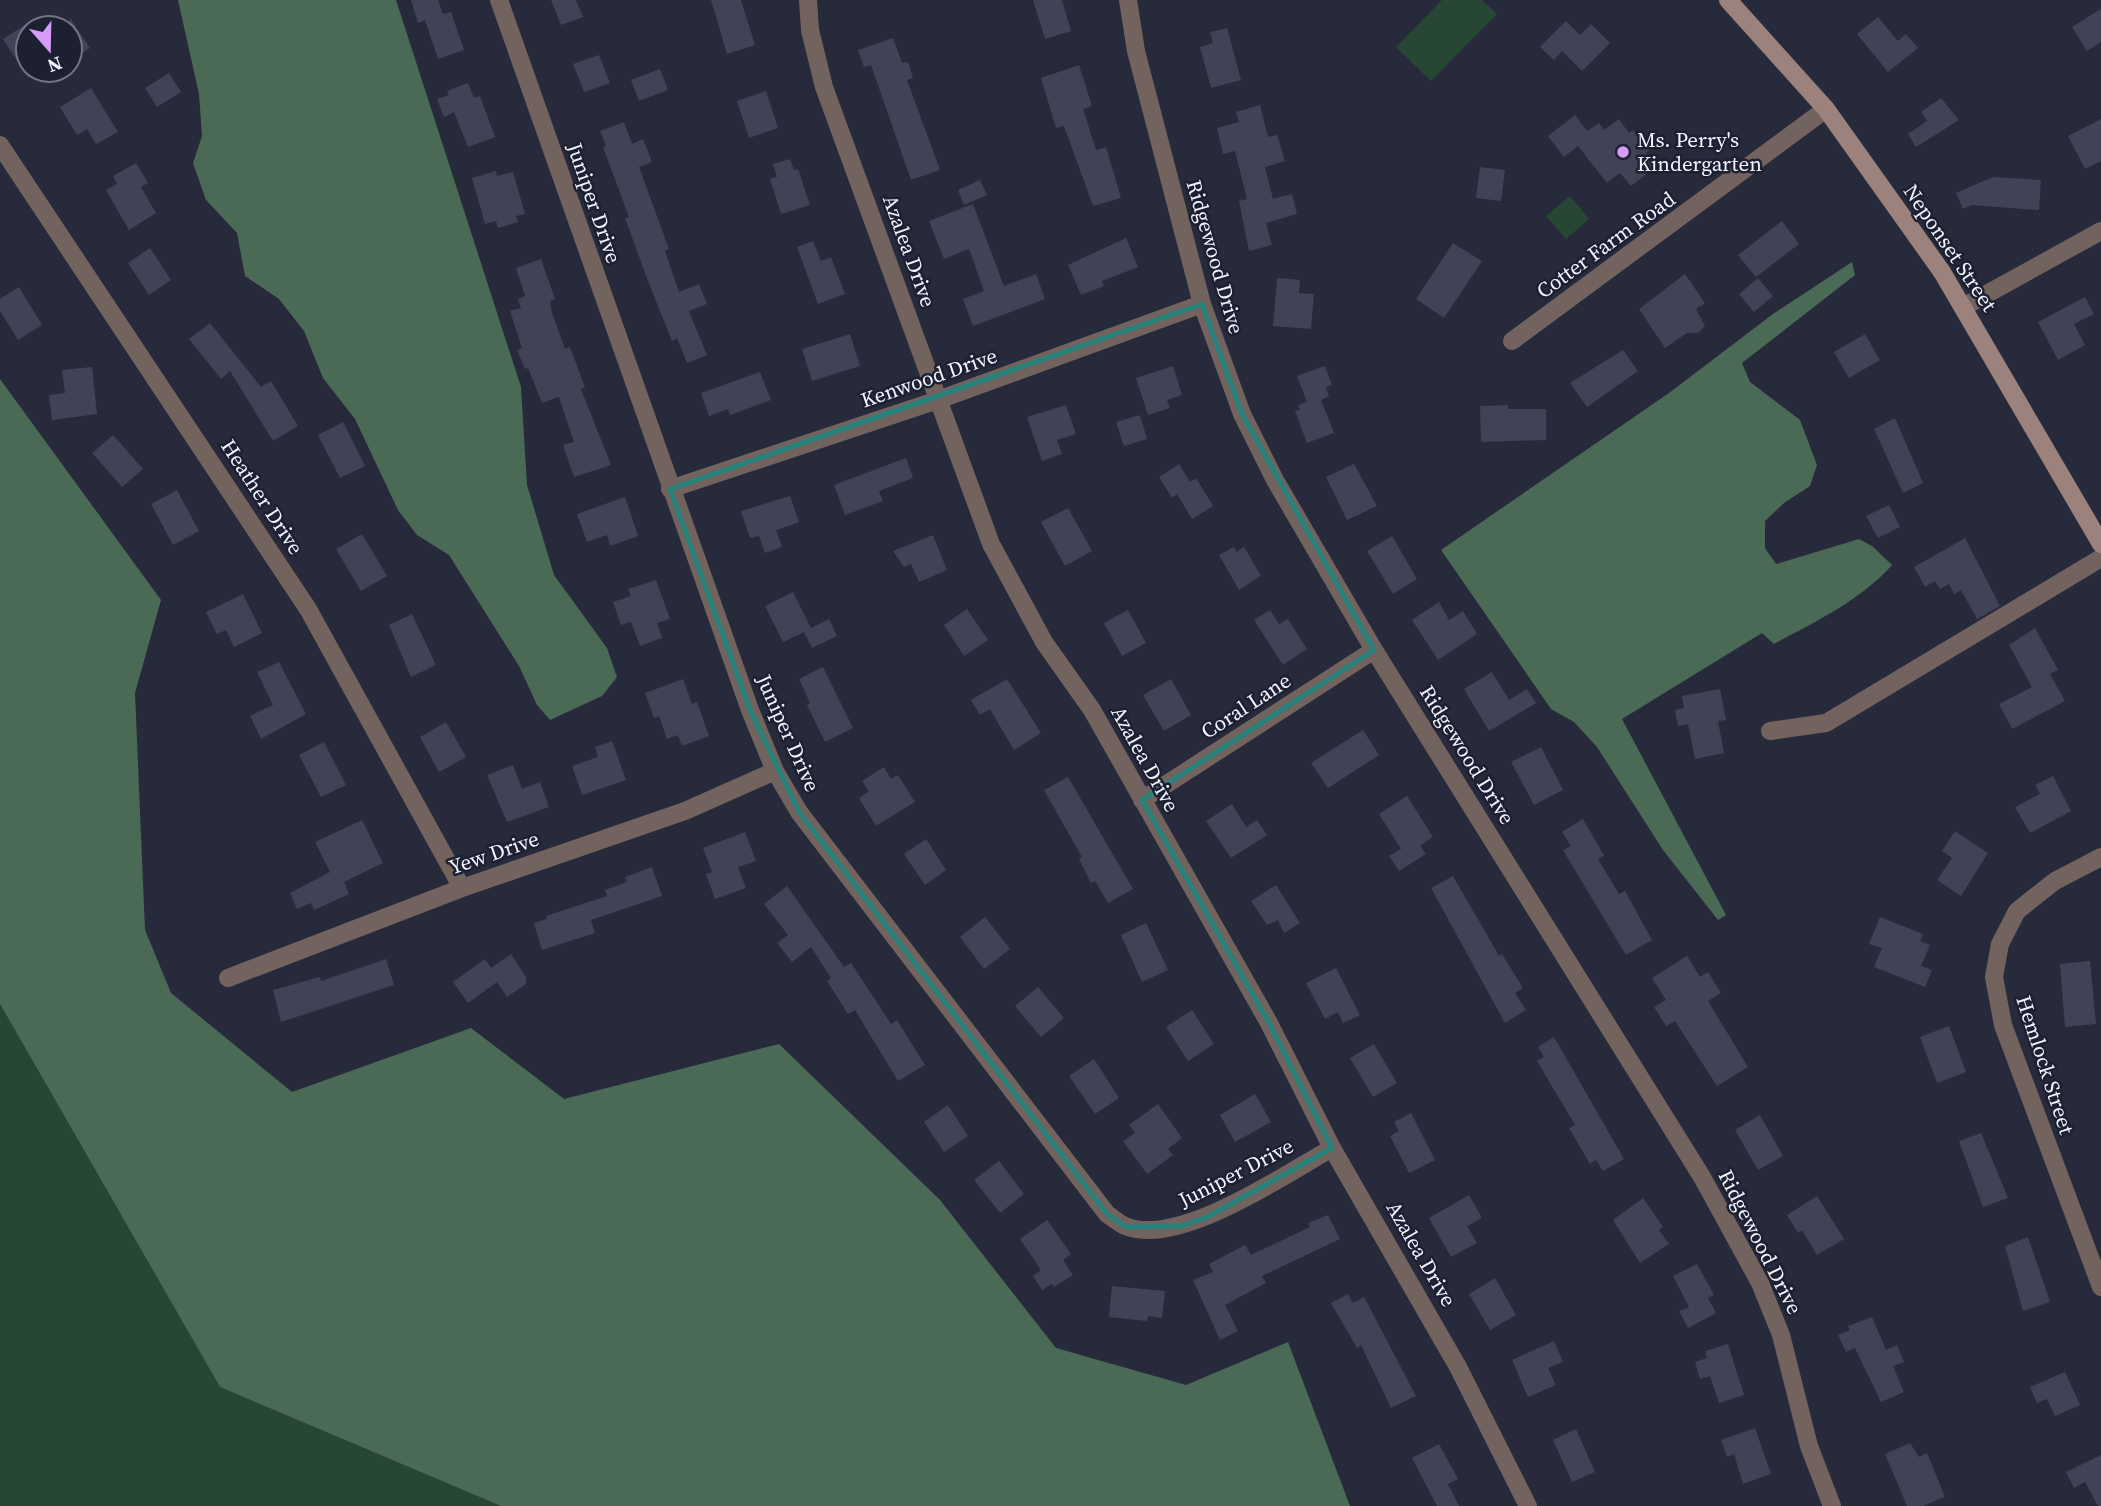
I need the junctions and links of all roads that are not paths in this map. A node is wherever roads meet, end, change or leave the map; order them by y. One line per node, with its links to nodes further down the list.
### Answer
1 (499, 0): 12 (street, Juniper Drive)
2 (808, 0): 11 (street, Azalea Drive)
3 (1128, 0): 8 (street, Ridgewood Drive)
4 (1728, 0): 5 (main road, Neponset Street)
5 (1826, 109): 9 (main road, Neponset Street); 10 (street, Cotter Farm Road)
6 (0, 145): 20 (street, Heather Drive)
7 (2101, 231): 9 (street)
8 (1202, 304): 11 (street, Kenwood Drive); 15 (street, Ridgewood Drive)
9 (1965, 306): 13 (main road, Neponset Street)
10 (1512, 341)
11 (938, 400): 12 (street, Kenwood Drive); 18 (street, Azalea Drive)
12 (670, 489): 17 (street, Juniper Drive)
13 (2101, 544)
14 (2101, 558): 16 (street)
15 (1374, 650): 18 (street, Coral Lane); 25 (street, Ridgewood Drive)
16 (1770, 731)
17 (775, 771): 20 (street, Yew Drive); 22 (street, Juniper Drive)
18 (1142, 800): 22 (street, Azalea Drive)
19 (2101, 857): 23 (street, Hemlock Street)
20 (462, 888): 21 (street, Yew Drive)
21 (228, 978)
22 (1332, 1148): 24 (street, Azalea Drive)
23 (2101, 1287)
24 (1528, 1506)
25 (1832, 1506)

